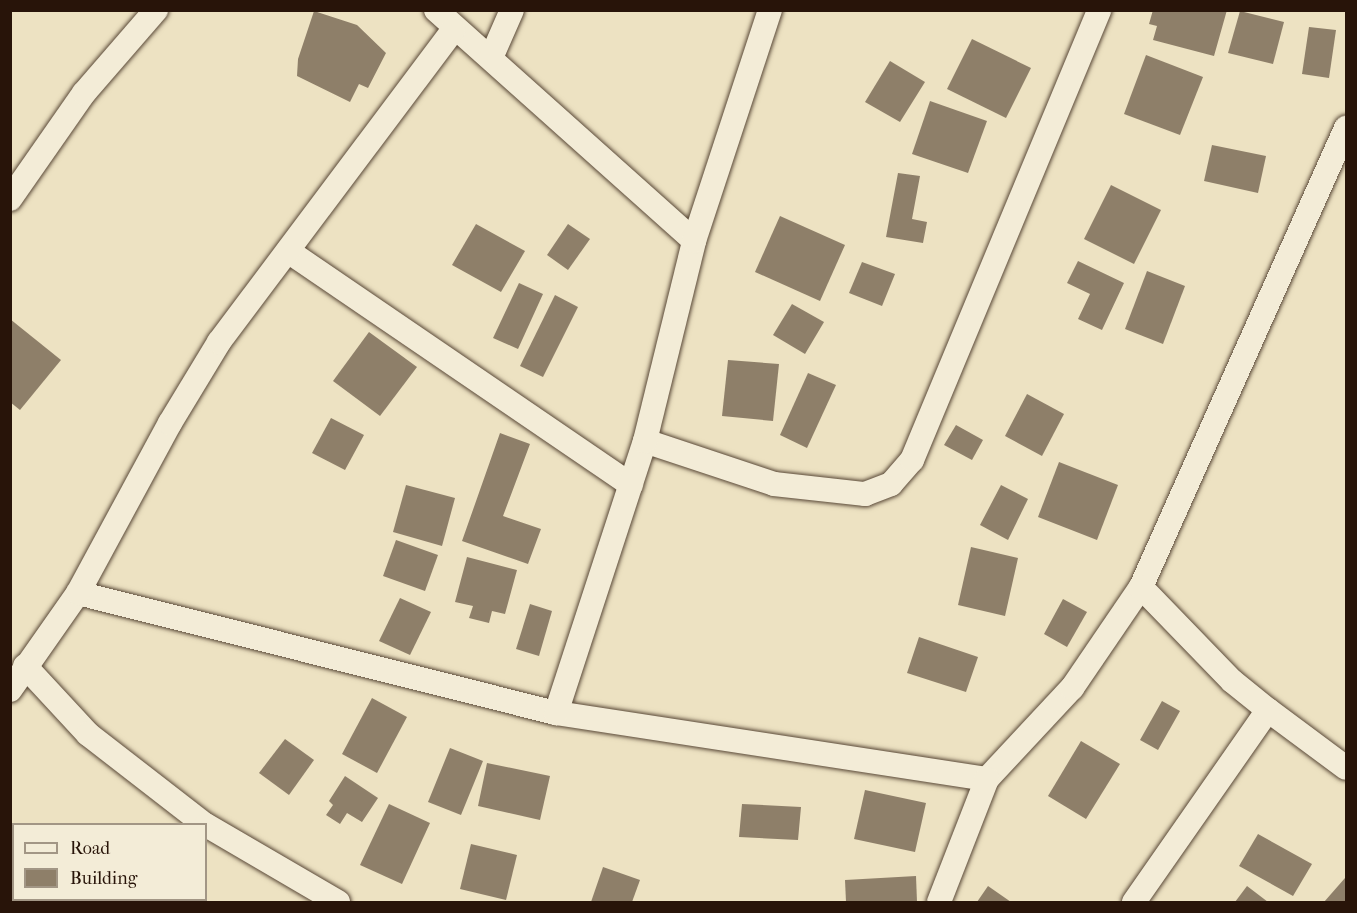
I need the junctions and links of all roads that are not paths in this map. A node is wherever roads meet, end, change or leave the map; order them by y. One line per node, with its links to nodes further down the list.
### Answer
1 (156, 10): 9 (street)
2 (436, 10): 6 (street)
3 (512, 10): 7 (street)
4 (770, 10): 10 (street)
5 (1099, 10): 12 (street)
6 (453, 30): 7 (street); 11 (street)
7 (491, 58): 10 (street)
8 (1347, 128): 14 (street)
9 (10, 199)
10 (694, 241): 12 (street)
11 (288, 251): 13 (street); 15 (street)
12 (645, 441): 13 (street)
13 (631, 485): 19 (street)
14 (1141, 586): 18 (street); 21 (street)
15 (78, 593): 16 (street); 19 (street)
16 (25, 666): 17 (street); 22 (street)
17 (10, 690)
18 (1268, 710): 20 (street); 26 (street)
19 (556, 713): 21 (street)
20 (1347, 768)
21 (987, 779): 25 (street)
22 (193, 822)
23 (207, 830): 24 (street)
24 (338, 903)
25 (939, 903)
26 (1134, 903)

